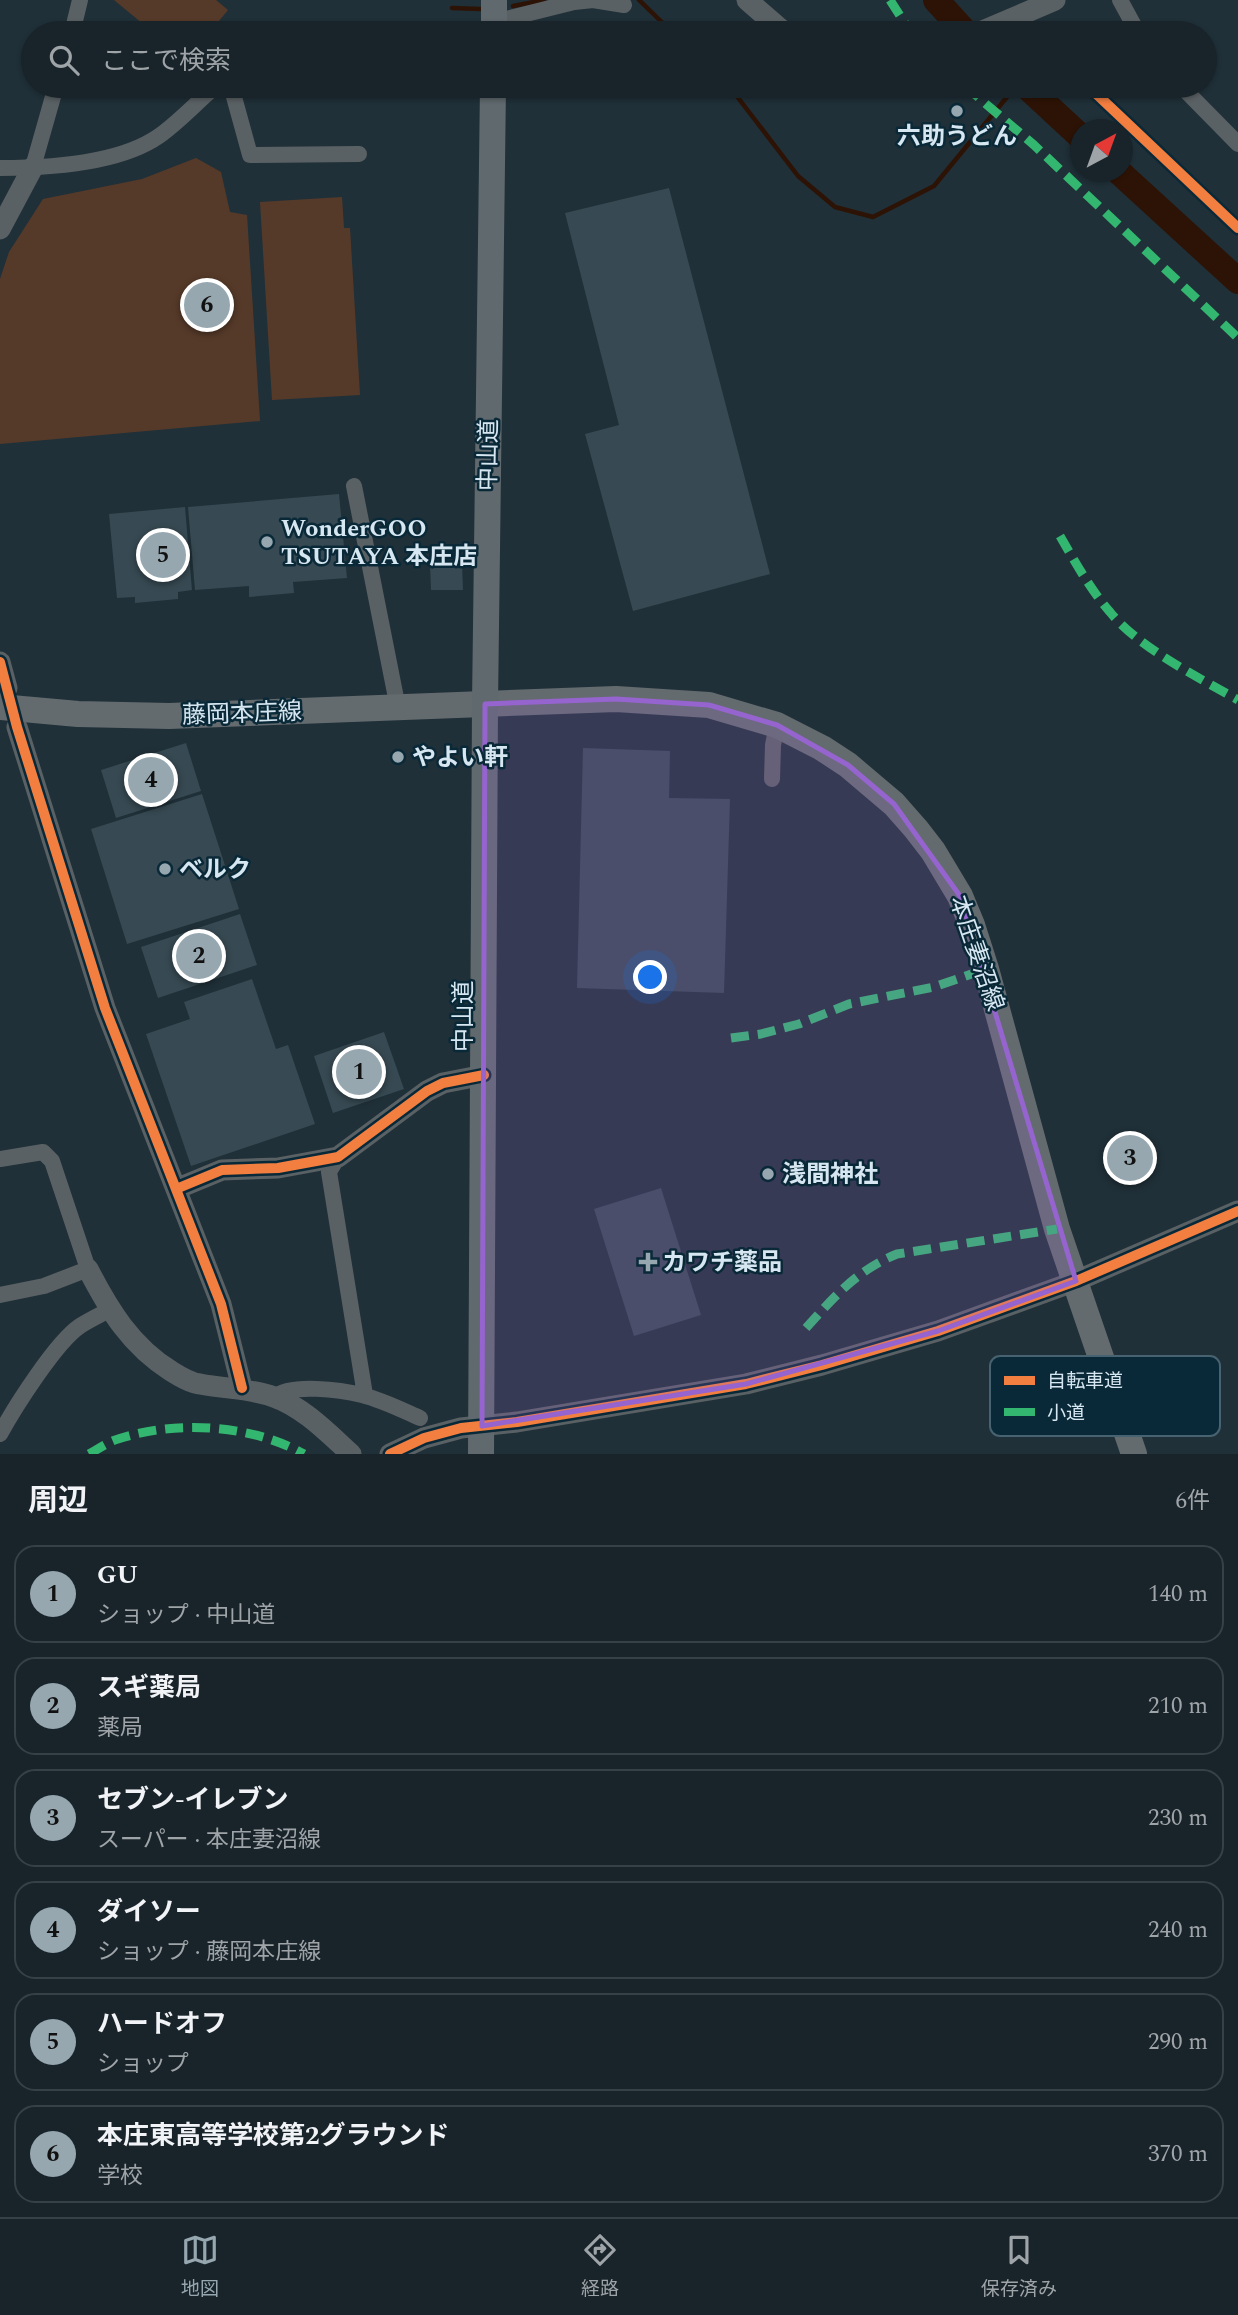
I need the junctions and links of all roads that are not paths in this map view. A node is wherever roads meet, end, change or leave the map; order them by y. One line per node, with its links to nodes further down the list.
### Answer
1 (80, 0): 7 (street)
2 (494, 0): 8 (highway)
3 (747, 0): 10 (street)
4 (1055, 0): 11 (street)
5 (1120, 0): 12 (street)
6 (624, 5): 9 (street)
7 (75, 21)
8 (489, 21)
9 (505, 21)
10 (771, 21)
11 (1006, 21)
12 (1131, 21)
13 (53, 98): 21 (street)
14 (202, 98): 21 (street)
15 (234, 98): 19 (street)
16 (493, 98): 26 (highway, 中山道)
17 (1193, 98): 18 (street)
18 (1238, 144)
19 (359, 154)
20 (0, 167): 21 (street)
21 (33, 167): 22 (street)
22 (0, 229)
23 (354, 486): 27 (street)
24 (0, 662): 25 (street)
25 (4, 697): 27 (main road, 藤岡本庄線)
26 (485, 704): 27 (main road, 藤岡本庄線); 28 (main road, 本庄妻沼線); 31 (highway, 中山道)
27 (398, 708)
28 (777, 725): 30 (street); 37 (main road, 本庄妻沼線)
29 (17, 727): 34 (street)
30 (772, 779)
31 (484, 1075): 32 (street); 45 (highway, 中山道)
32 (338, 1157): 34 (street); 42 (street)
33 (0, 1159): 36 (street)
34 (176, 1189): 41 (street)
35 (1238, 1211): 37 (street)
36 (88, 1269): 38 (street); 39 (street)
37 (1076, 1281): 40 (main road, 本庄妻沼線); 45 (street)
38 (0, 1295)
39 (109, 1310): 41 (street); 46 (street)
40 (1101, 1356)
41 (242, 1388): 43 (street)
42 (365, 1395): 43 (street); 44 (street)
43 (275, 1397): 48 (street)
44 (420, 1418)
45 (482, 1426): 49 (street); 50 (highway, 中山道)
46 (0, 1434)
47 (1128, 1436): 51 (main road, 本庄妻沼線)
48 (351, 1454)
49 (390, 1454)
50 (481, 1454)
51 (1134, 1454)

